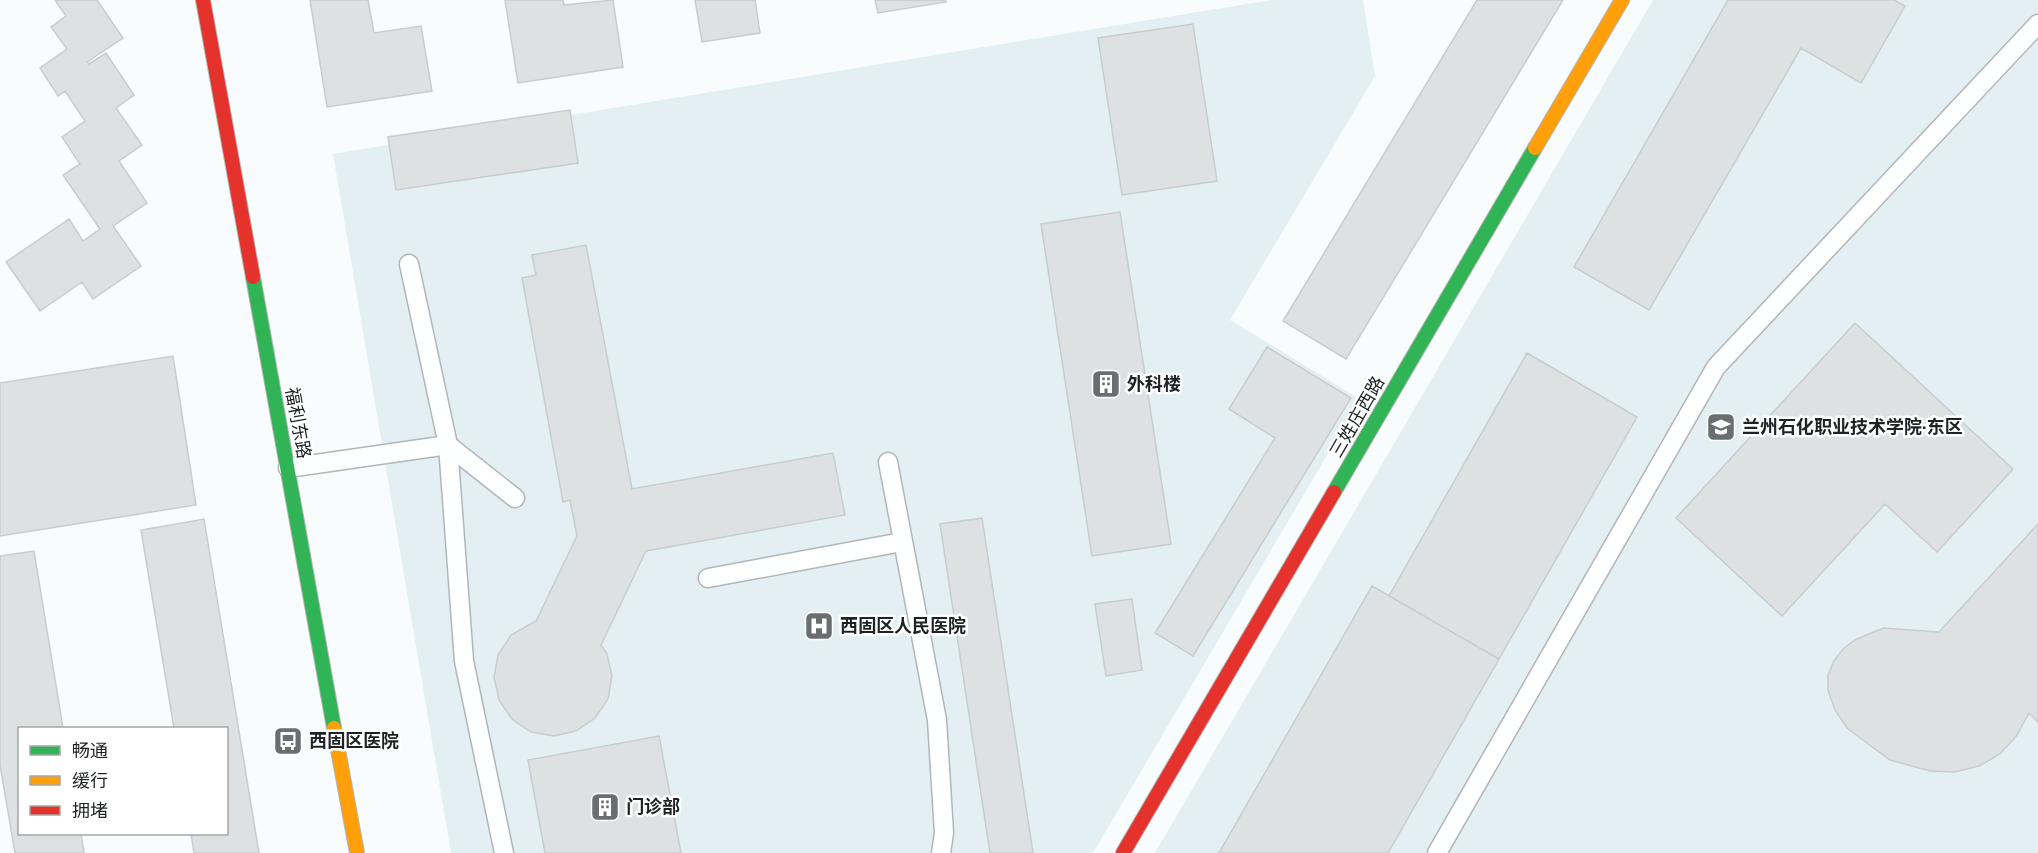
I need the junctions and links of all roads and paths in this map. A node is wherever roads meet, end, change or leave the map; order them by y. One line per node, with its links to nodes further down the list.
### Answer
1 (203, 0): 7 (street, 福利东路)
2 (1622, 0): 14 (street, 三姓庄西路)
3 (2038, 24): 15 (lane)
4 (409, 264): 5 (lane)
5 (448, 445): 7 (lane); 8 (lane); 12 (lane)
6 (888, 462): 9 (lane)
7 (288, 468): 11 (street, 福利东路)
8 (515, 498)
9 (903, 542): 10 (lane); 13 (lane)
10 (708, 578)
11 (357, 853)
12 (504, 853)
13 (941, 853)
14 (1123, 853)
15 (1437, 853)

